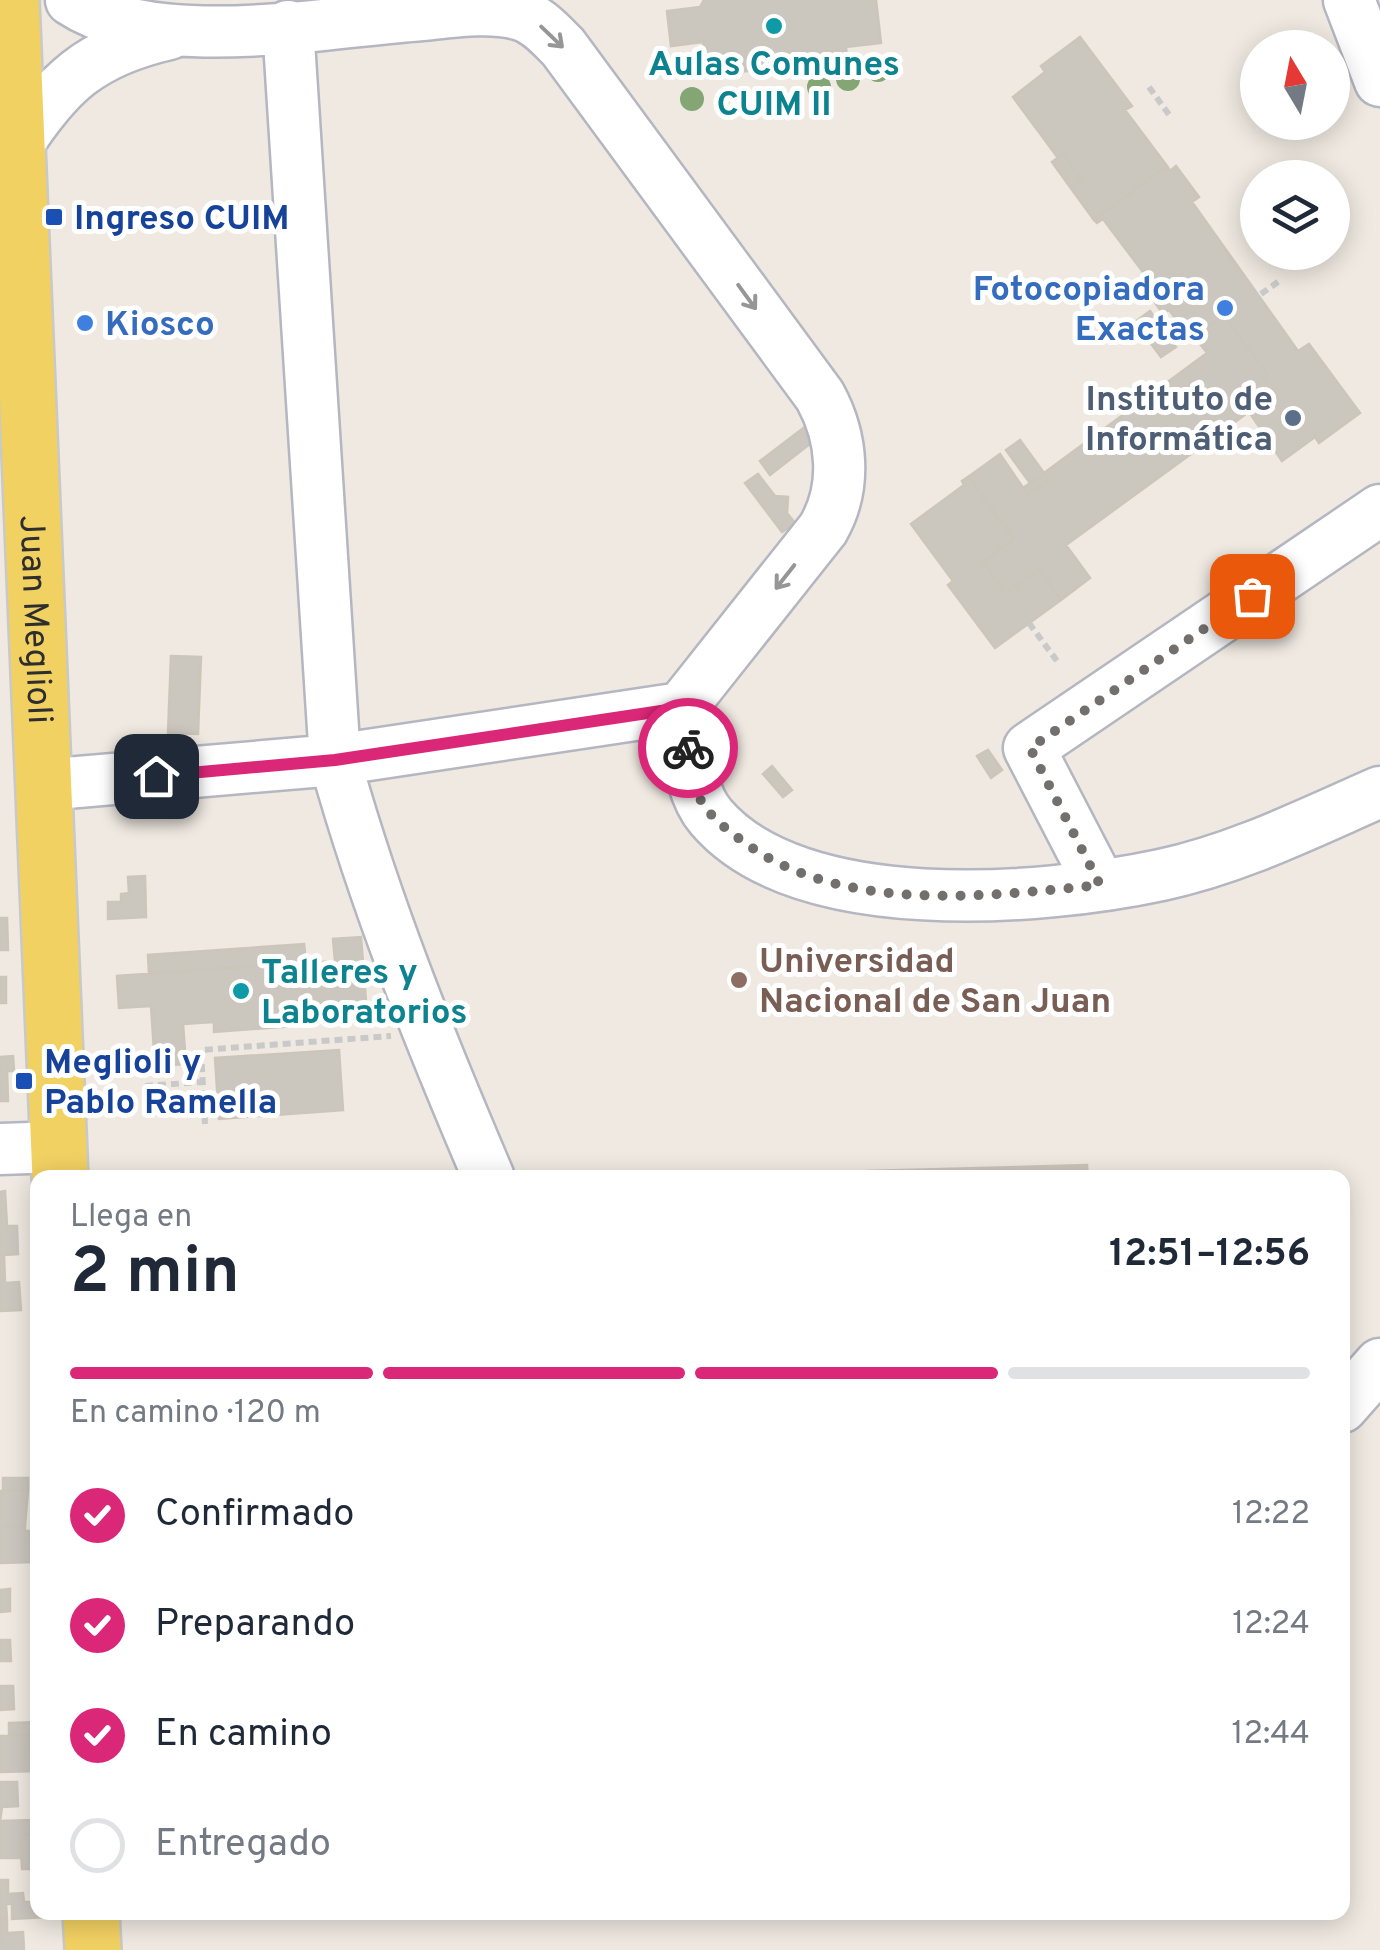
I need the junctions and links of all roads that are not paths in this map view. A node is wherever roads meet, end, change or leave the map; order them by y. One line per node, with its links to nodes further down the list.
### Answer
1 (10, 0): 7 (main road, Juan Meglioli)
2 (71, 0): 5 (street)
3 (1350, 0): 6 (street)
4 (288, 26): 5 (street); 9 (street, one-way to 9); 10 (street)
5 (178, 31): 7 (street)
6 (1380, 80)
7 (10, 180): 11 (main road, Juan Meglioli)
8 (1380, 510): 13 (street)
9 (681, 708): 10 (street); 13 (street)
10 (335, 760): 11 (street); 16 (street)
11 (42, 785): 15 (main road, Juan Meglioli)
12 (1380, 792): 13 (street)
13 (1100, 885)
14 (0, 1149): 15 (street)
15 (60, 1162)
16 (485, 1170)
17 (1380, 1364): 18 (street)
18 (1350, 1398)
19 (92, 1920): 20 (main road)
20 (93, 1950)

